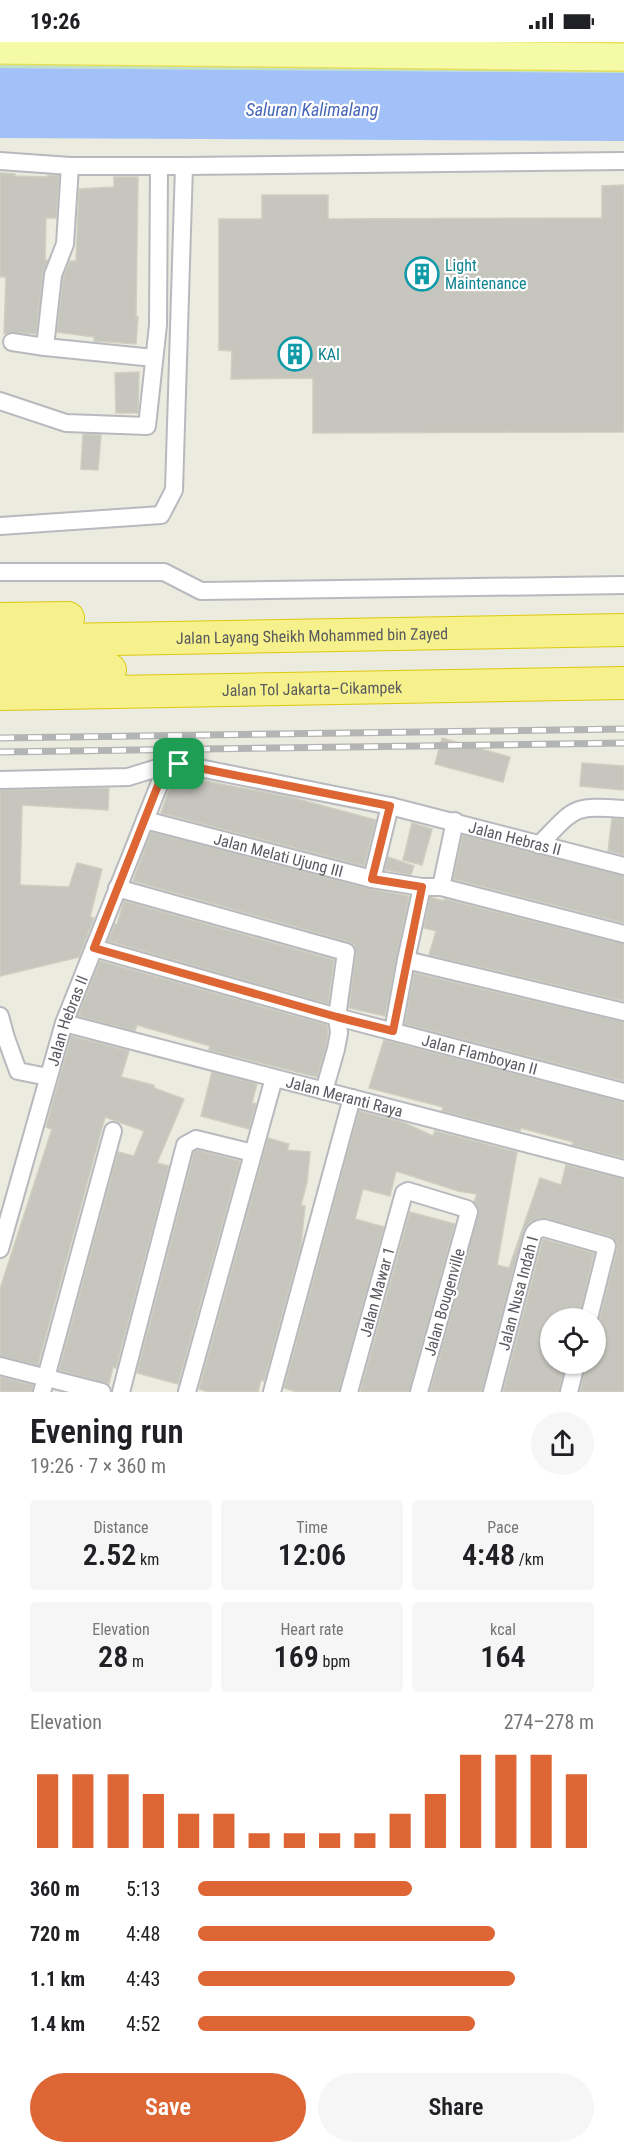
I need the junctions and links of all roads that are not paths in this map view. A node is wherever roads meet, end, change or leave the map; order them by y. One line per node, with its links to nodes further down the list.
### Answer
1 (0, 50): 2 (main road)
2 (624, 57)
3 (0, 161): 5 (street)
4 (624, 162): 7 (street)
5 (70, 166): 6 (street); 9 (street)
6 (159, 166): 7 (street); 10 (street)
7 (184, 166): 12 (street)
8 (12, 342): 9 (street)
9 (45, 347): 10 (street)
10 (154, 358): 11 (street)
11 (0, 401)
12 (0, 526)
13 (0, 572): 14 (street)
14 (624, 585)
15 (624, 613): 16 (highway)
16 (0, 619)
17 (624, 630): 18 (highway, Jalan Layang Sheikh Mohammed bin Zayed)
18 (0, 641)
19 (624, 662): 20 (highway, Jalan Layang Sheikh Mohammed bin Zayed)
20 (0, 672)
21 (624, 683): 22 (highway, Jalan Tol Jakarta–Cikampek)
22 (0, 694)
23 (166, 765): 24 (street); 25 (street, Jalan Hebras II); 27 (street, Jalan Hebras II)
24 (0, 780)
25 (390, 806): 28 (street, Jalan Hebras II); 31 (street)
26 (624, 809): 29 (street)
27 (145, 820): 31 (street, Jalan Melati Ujung III); 34 (street, Jalan Hebras II)
28 (455, 822): 29 (street, Jalan Hebras II); 33 (street)
29 (539, 845): 30 (street, Jalan Hebras II)
30 (624, 866)
31 (372, 879): 32 (street, Jalan Melati Ujung III)
32 (422, 887): 33 (street, Jalan Melati Ujung III); 37 (street)
33 (441, 887): 35 (street, Jalan Melati Ujung III)
34 (117, 888): 36 (street, Jalan Hebras II); 40 (street)
35 (624, 934)
36 (94, 948): 40 (street, Jalan Flamboyan II); 41 (street, Jalan Hebras II)
37 (406, 960): 38 (street); 42 (street)
38 (624, 1012)
39 (0, 1016): 43 (street)
40 (337, 1017): 42 (street, Jalan Flamboyan II); 46 (street)
41 (64, 1023): 44 (street, Jalan Hebras II); 45 (street, Jalan Meranti Raya)
42 (393, 1031): 47 (street, Jalan Flamboyan II)
43 (3, 1039): 44 (street)
44 (48, 1077): 53 (street, Jalan Hebras II)
45 (274, 1078): 46 (street, Jalan Meranti Raya); 50 (street)
46 (324, 1091): 48 (street, Jalan Meranti Raya)
47 (624, 1092)
48 (352, 1098): 51 (street, Jalan Meranti Raya); 61 (street)
49 (113, 1131): 57 (street)
50 (253, 1153): 59 (street); 60 (street)
51 (624, 1169)
52 (404, 1192): 62 (street, Jalan Mawar 1); 63 (street, Jalan Bougenville)
53 (0, 1249)
54 (592, 1308): 64 (street, Jalan Nusa Indah I)
55 (0, 1366): 57 (street)
56 (574, 1374): 65 (street)
57 (44, 1385): 58 (street)
58 (102, 1392)
59 (121, 1392)
60 (187, 1392)
61 (272, 1392)
62 (350, 1392)
63 (419, 1392)
64 (492, 1392)
65 (569, 1392)

